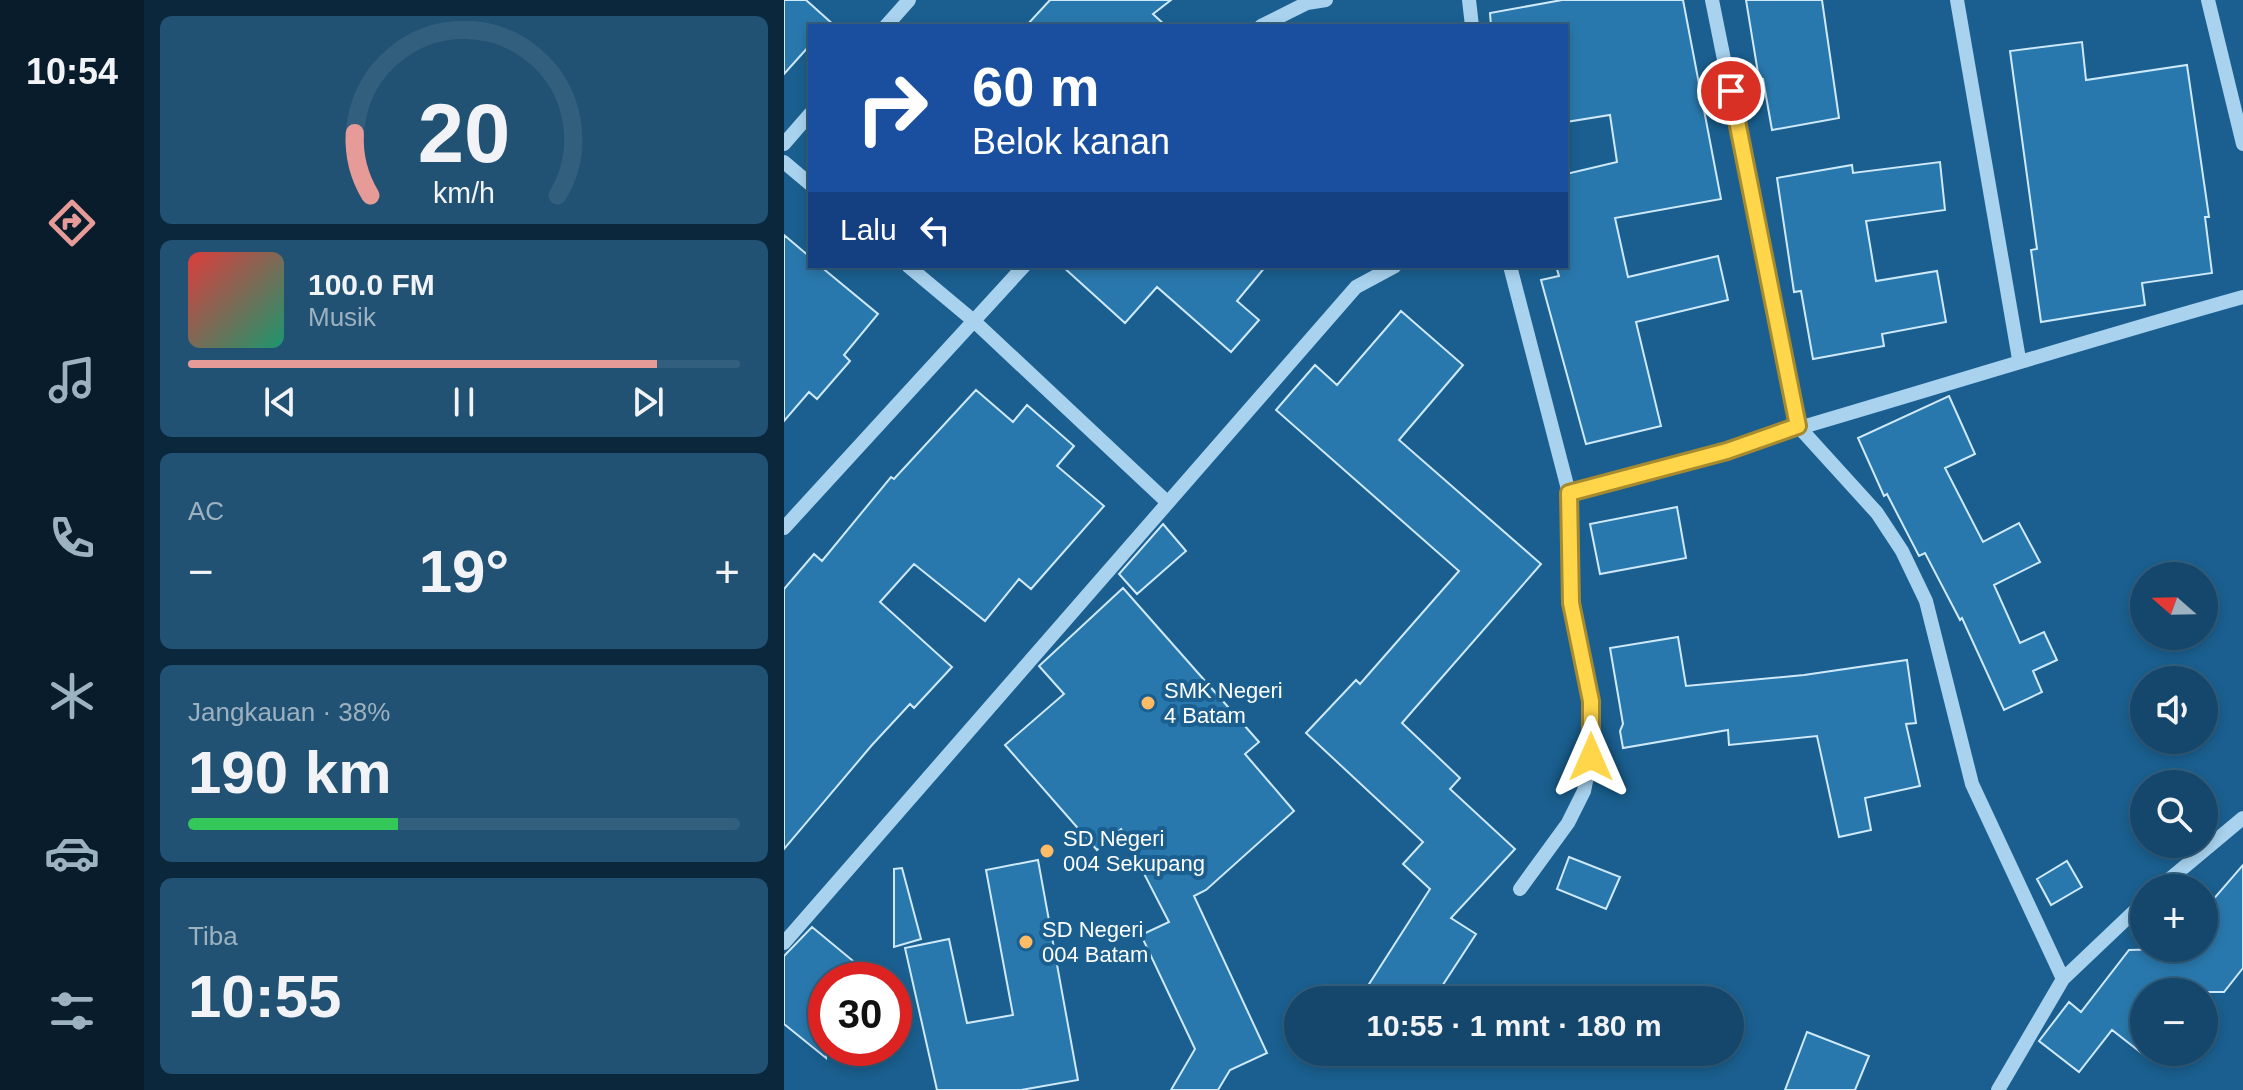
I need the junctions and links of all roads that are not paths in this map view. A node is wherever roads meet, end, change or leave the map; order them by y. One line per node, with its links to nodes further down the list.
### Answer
1 (909, 0): 7 (street)
2 (1326, 0): 8 (street)
3 (1469, 0): 9 (street)
4 (1712, 0): 22 (street)
5 (1957, 0): 21 (street)
6 (2208, 0): 12 (street)
7 (888, 24)
8 (1265, 24)
9 (1472, 24)
10 (808, 116): 11 (street)
11 (784, 144)
12 (2243, 144)
13 (784, 162): 14 (street)
14 (808, 182)
15 (910, 268): 20 (street)
16 (1022, 268): 20 (street)
17 (1391, 268): 24 (street)
18 (1511, 268): 23 (street)
19 (2243, 297): 21 (street)
20 (975, 322): 24 (street); 25 (street)
21 (2019, 359): 22 (street)
22 (1798, 426): 23 (street); 31 (street)
23 (1569, 493): 28 (street)
24 (1166, 501): 30 (street)
25 (784, 528)
26 (2243, 818): 27 (street)
27 (2176, 874)
28 (1520, 889)
29 (2130, 915): 31 (street)
30 (784, 943)
31 (2063, 979): 32 (street)
32 (1998, 1090)

